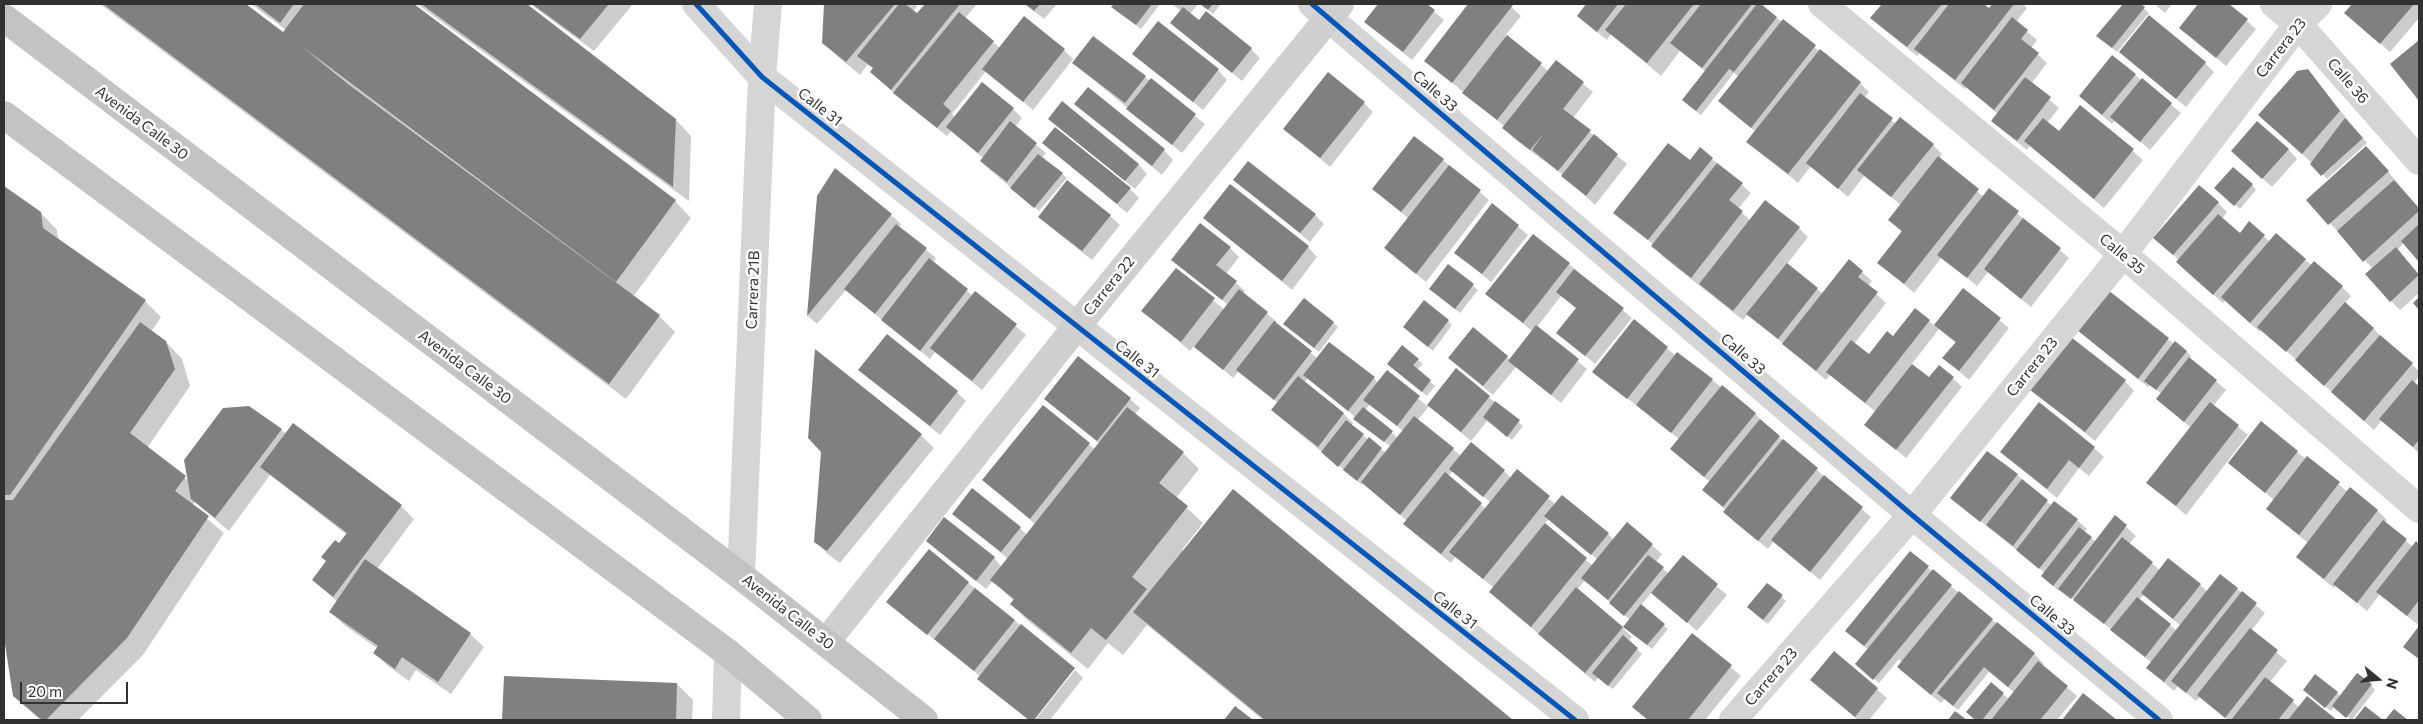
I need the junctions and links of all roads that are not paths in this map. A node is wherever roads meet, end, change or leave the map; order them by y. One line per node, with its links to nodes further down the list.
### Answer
1 (696, 4): 9 (street, Calle 31)
2 (768, 4): 9 (street, Carrera 21B)
3 (1822, 4): 12 (street, Calle 35)
4 (2274, 4): 8 (street, Calle 36)
5 (2318, 4): 8 (street, Carrera 23)
6 (1327, 8): 13 (street, Carrera 22); 15 (street, Calle 33)
7 (4, 18): 16 (highway, Avenida Calle 30)
8 (2298, 24): 11 (street, Calle 36); 12 (street, Carrera 23)
9 (762, 77): 13 (street, Calle 31); 16 (street, Carrera 21B)
10 (4, 115): 18 (highway)
11 (2419, 161)
12 (2123, 254): 14 (street, Calle 35); 15 (street, Carrera 23)
13 (1076, 327): 17 (street, Carrera 22); 22 (street, Calle 31)
14 (2419, 509)
15 (1912, 515): 23 (street, Carrera 23); 24 (street, Calle 33)
16 (741, 576): 17 (highway, Avenida Calle 30)
17 (826, 642): 21 (highway, Avenida Calle 30)
18 (728, 653): 19 (street); 20 (highway)
19 (726, 720)
20 (808, 720)
21 (924, 720)
22 (1575, 720)
23 (1733, 720)
24 (2160, 720)

